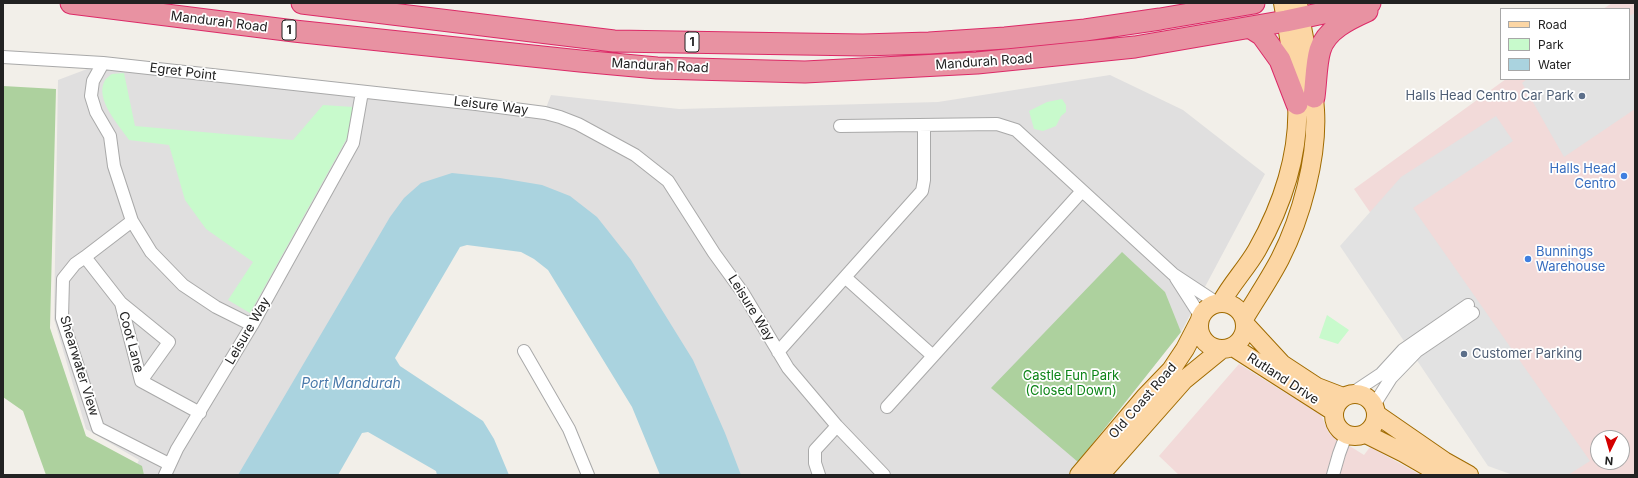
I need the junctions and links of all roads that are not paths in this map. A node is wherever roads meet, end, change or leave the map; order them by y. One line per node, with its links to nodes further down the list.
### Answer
1 (71, 3): 7 (highway, Mandurah Road / 1)
2 (302, 3): 3 (highway, Mandurah Road / 1)
3 (1254, 3)
4 (1370, 3): 6 (highway, 1)
5 (1384, 3): 11 (highway)
6 (1292, 11): 7 (highway, 1); 11 (main road)
7 (1251, 28): 11 (highway)
8 (3, 57): 9 (street, Egret Point)
9 (103, 63): 10 (street, Egret Point); 15 (street)
10 (362, 92): 23 (street, Leisure Way); 26 (street, Leisure Way)
11 (1306, 101): 20 (main road); 22 (main road)
12 (840, 126): 13 (street)
13 (924, 126): 14 (street); 18 (street)
14 (1082, 191): 17 (street); 27 (street)
15 (132, 221): 16 (street); 23 (street)
16 (85, 257): 19 (street, Coot Lane); 36 (street, Shearwater View)
17 (1173, 274): 20 (street); 21 (street)
18 (846, 278): 26 (street); 27 (street)
19 (121, 303): 28 (street, Coot Lane); 28 (street, Coot Lane)
20 (1219, 303): 21 (main road); 22 (main road)
21 (1200, 320): 24 (main road); 40 (main road, Old Coast Road)
22 (1245, 322): 24 (main road); 29 (main road, Rutland Drive)
23 (252, 325): 32 (street, Leisure Way)
24 (1227, 348): 29 (main road, Rutland Drive); 41 (main road, Old Coast Road)
25 (524, 352): 37 (street)
26 (778, 352): 33 (street, Leisure Way)
27 (933, 356): 30 (street)
28 (141, 381): 32 (street, Coot Lane)
29 (1342, 401): 31 (main road); 31 (street); 35 (main road)
30 (887, 407)
31 (1375, 409): 34 (main road); 44 (main road)
32 (200, 413): 36 (street, Leisure Way)
33 (837, 426): 38 (street); 39 (street, Leisure Way)
34 (1366, 434): 35 (main road); 43 (main road)
35 (1346, 435): 42 (street)
36 (167, 470)
37 (588, 475)
38 (819, 475)
39 (884, 475)
40 (1078, 475)
41 (1100, 475)
42 (1333, 475)
43 (1442, 475)
44 (1469, 475)

